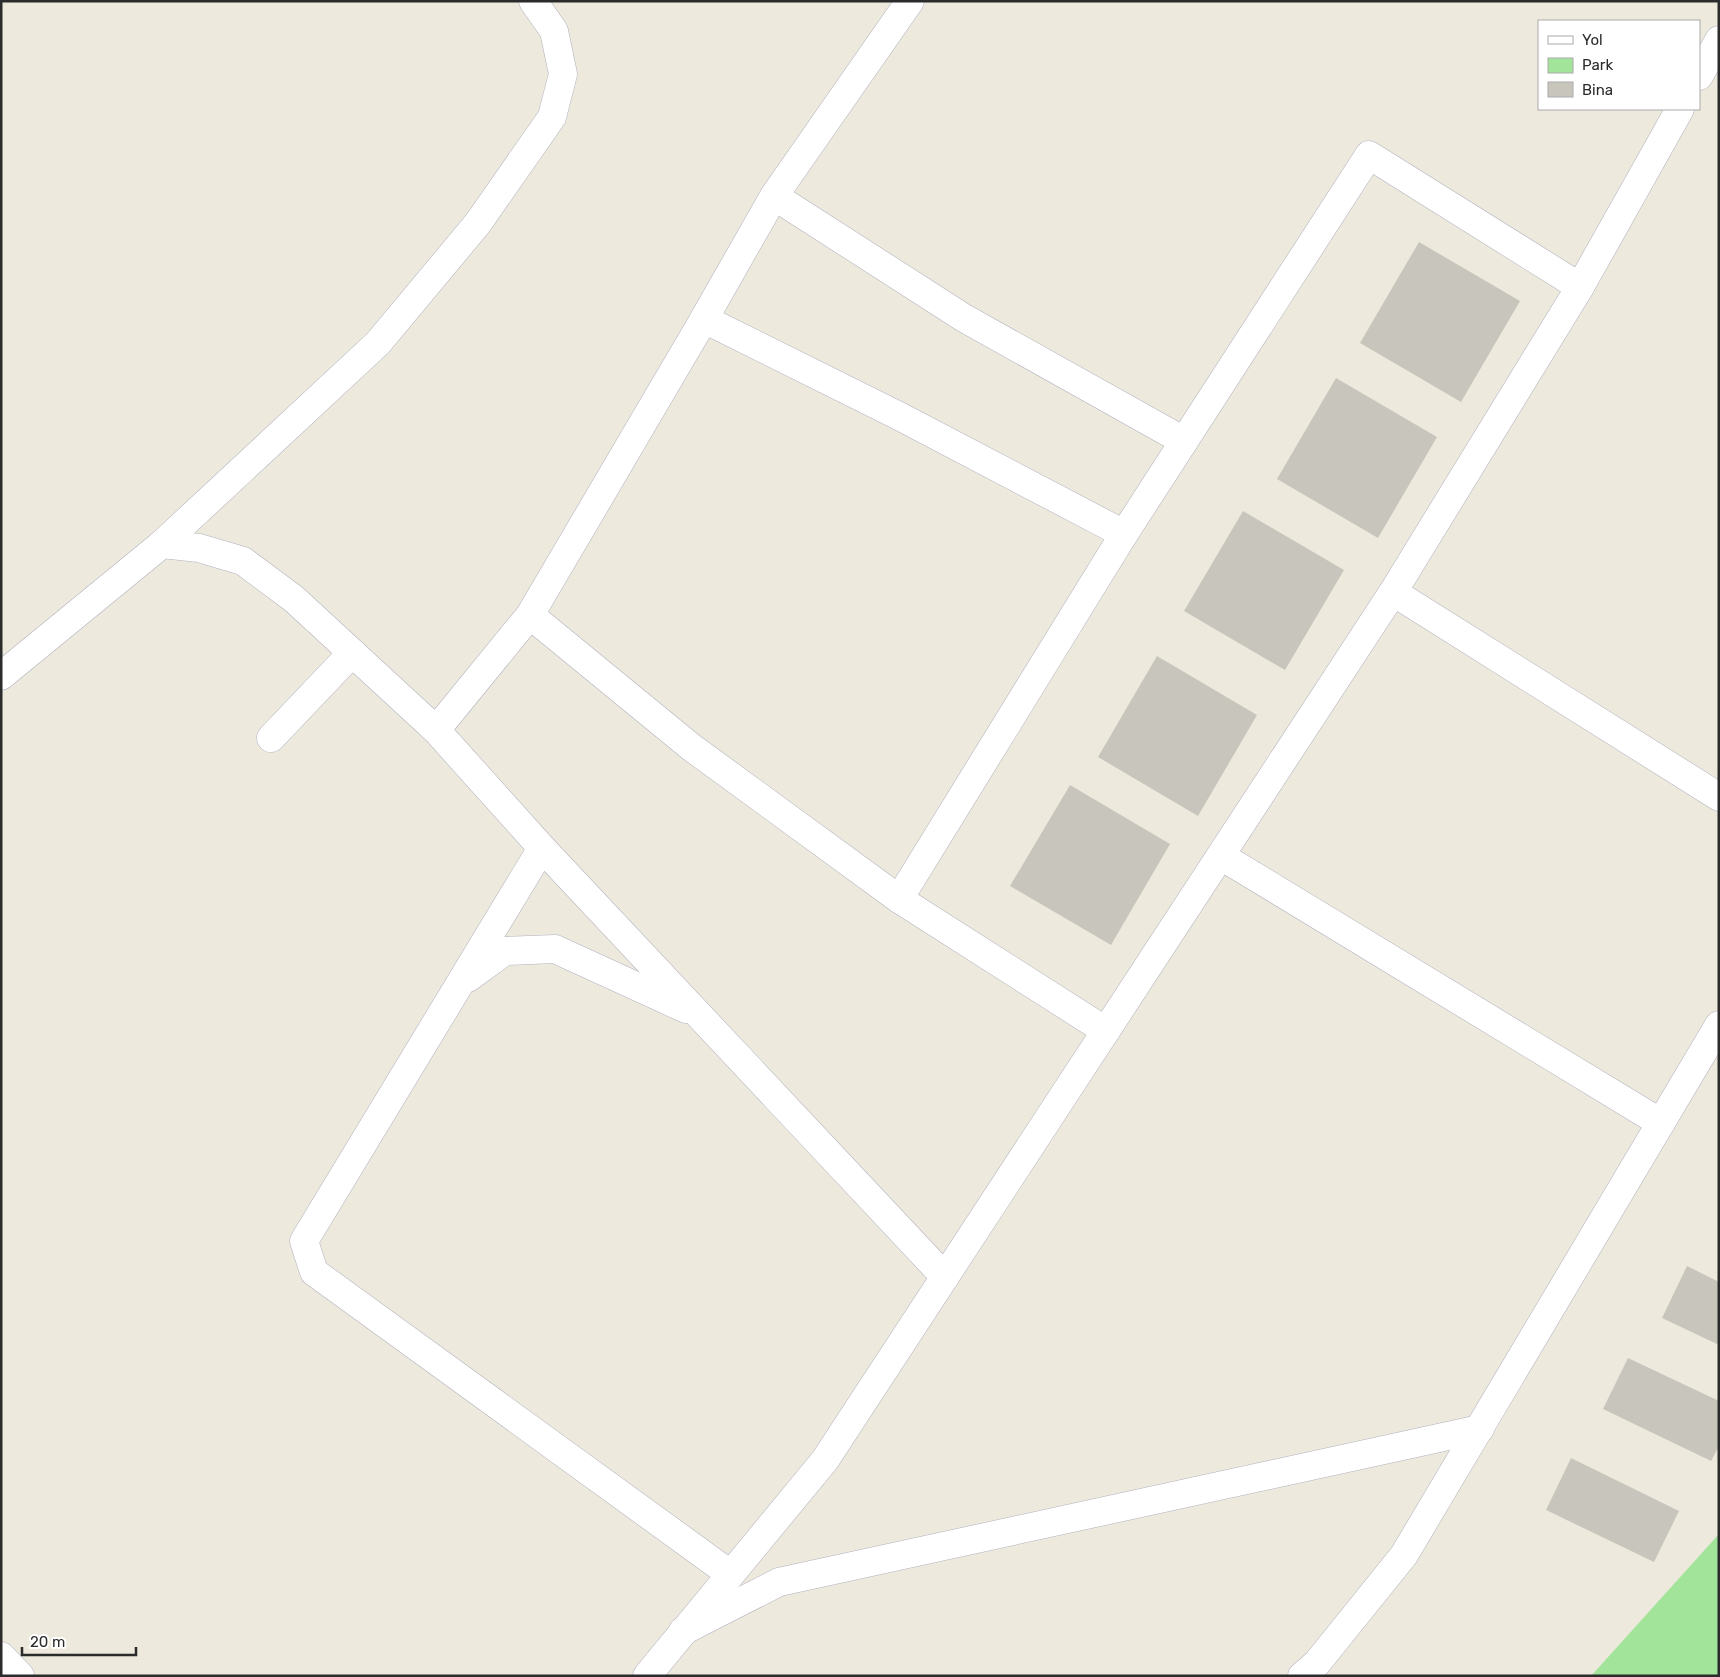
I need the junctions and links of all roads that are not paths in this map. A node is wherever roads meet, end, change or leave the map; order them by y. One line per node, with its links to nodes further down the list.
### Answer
1 (533, 1): 11 (street)
2 (910, 1): 6 (street)
3 (1719, 40): 4 (street)
4 (1700, 74)
5 (1679, 110): 7 (street)
6 (774, 196): 8 (street); 9 (street)
7 (1580, 287): 9 (street); 12 (street)
8 (704, 319): 10 (street); 13 (street)
9 (1184, 440): 10 (street)
10 (1124, 534): 21 (street)
11 (162, 544): 14 (street); 15 (street)
12 (1393, 592): 18 (street); 20 (street)
13 (530, 615): 16 (street); 21 (street)
14 (352, 653): 16 (street); 17 (street)
15 (1, 676)
16 (436, 730): 19 (street)
17 (271, 738)
18 (1719, 797)
19 (542, 848): 22 (street); 23 (street)
20 (1221, 856): 25 (street); 26 (street)
21 (899, 899): 25 (street)
22 (459, 985): 23 (street); 29 (street)
23 (699, 1016): 27 (street)
24 (1719, 1025): 26 (street)
25 (1106, 1031): 27 (street)
26 (1661, 1123): 28 (street)
27 (945, 1276): 29 (street)
28 (1480, 1430): 30 (street); 34 (street)
29 (730, 1574): 30 (street)
30 (683, 1631): 33 (street)
31 (1, 1656): 32 (street)
32 (20, 1676)
33 (647, 1676)
34 (1302, 1676)

